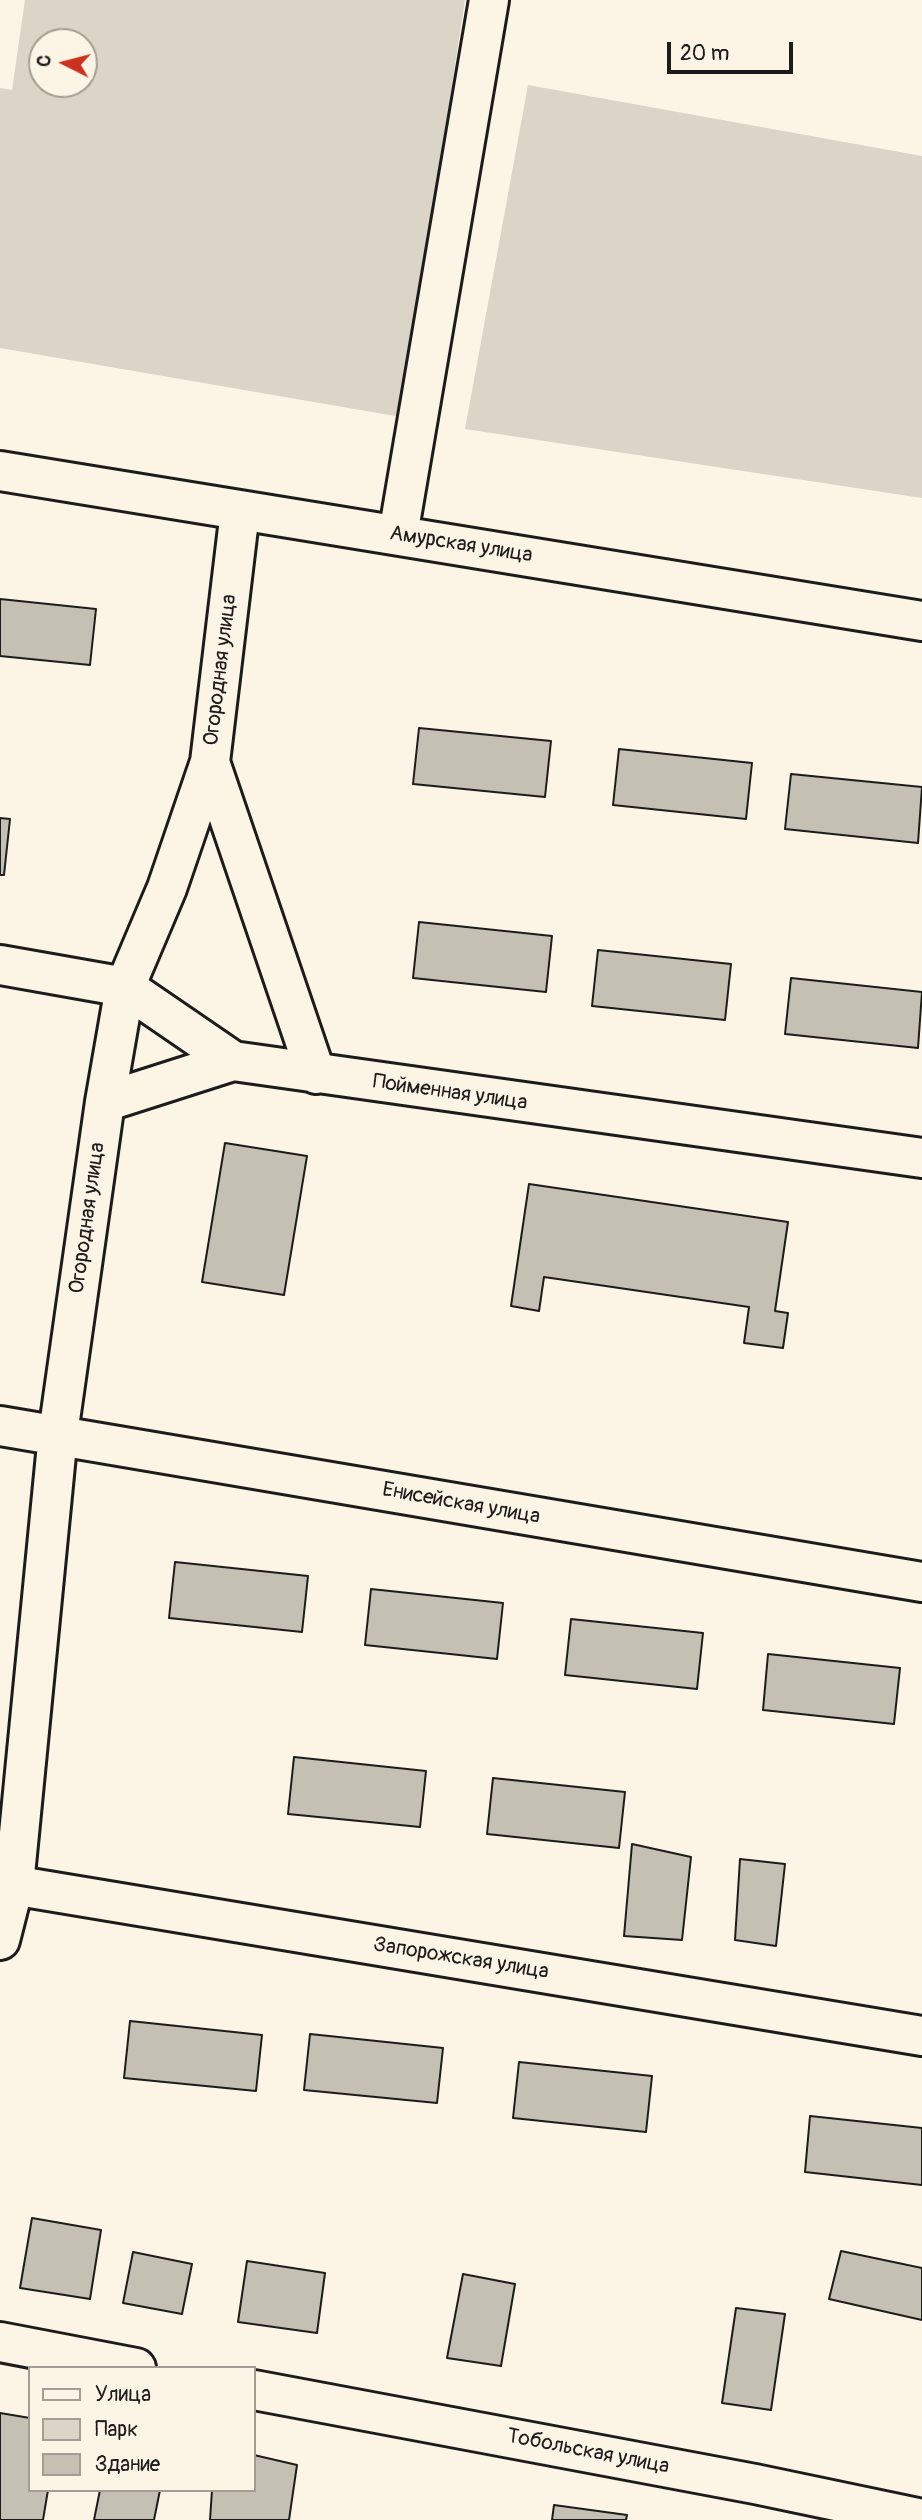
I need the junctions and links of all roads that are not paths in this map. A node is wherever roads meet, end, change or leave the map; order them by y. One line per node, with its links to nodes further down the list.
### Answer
1 (489, 0): 4 (street)
2 (0, 471): 3 (street, Амурская улица)
3 (240, 511): 4 (street, Амурская улица); 6 (street, Огородная улица)
4 (398, 535): 5 (street, Амурская улица)
5 (922, 621)
6 (210, 762): 8 (street, Огородная улица); 10 (street)
7 (0, 965): 8 (street, Пойменная улица)
8 (125, 987): 9 (street, Пойменная улица); 11 (street, Огородная улица)
9 (233, 1061): 10 (street, Пойменная улица); 11 (street)
10 (316, 1074): 12 (street, Пойменная улица)
11 (105, 1102): 14 (street, Огородная улица)
12 (922, 1158)
13 (0, 1426): 14 (street, Енисейская улица)
14 (58, 1434): 15 (street, Енисейская улица); 16 (street, Огородная улица)
15 (922, 1582)
16 (7, 1884): 17 (street, Огородная улица); 18 (street, Запорожская улица)
17 (0, 1940)
18 (922, 2036)
19 (0, 2342): 20 (street)
20 (126, 2366)
21 (256, 2390): 22 (street, Тобольская улица)
22 (922, 2519)

